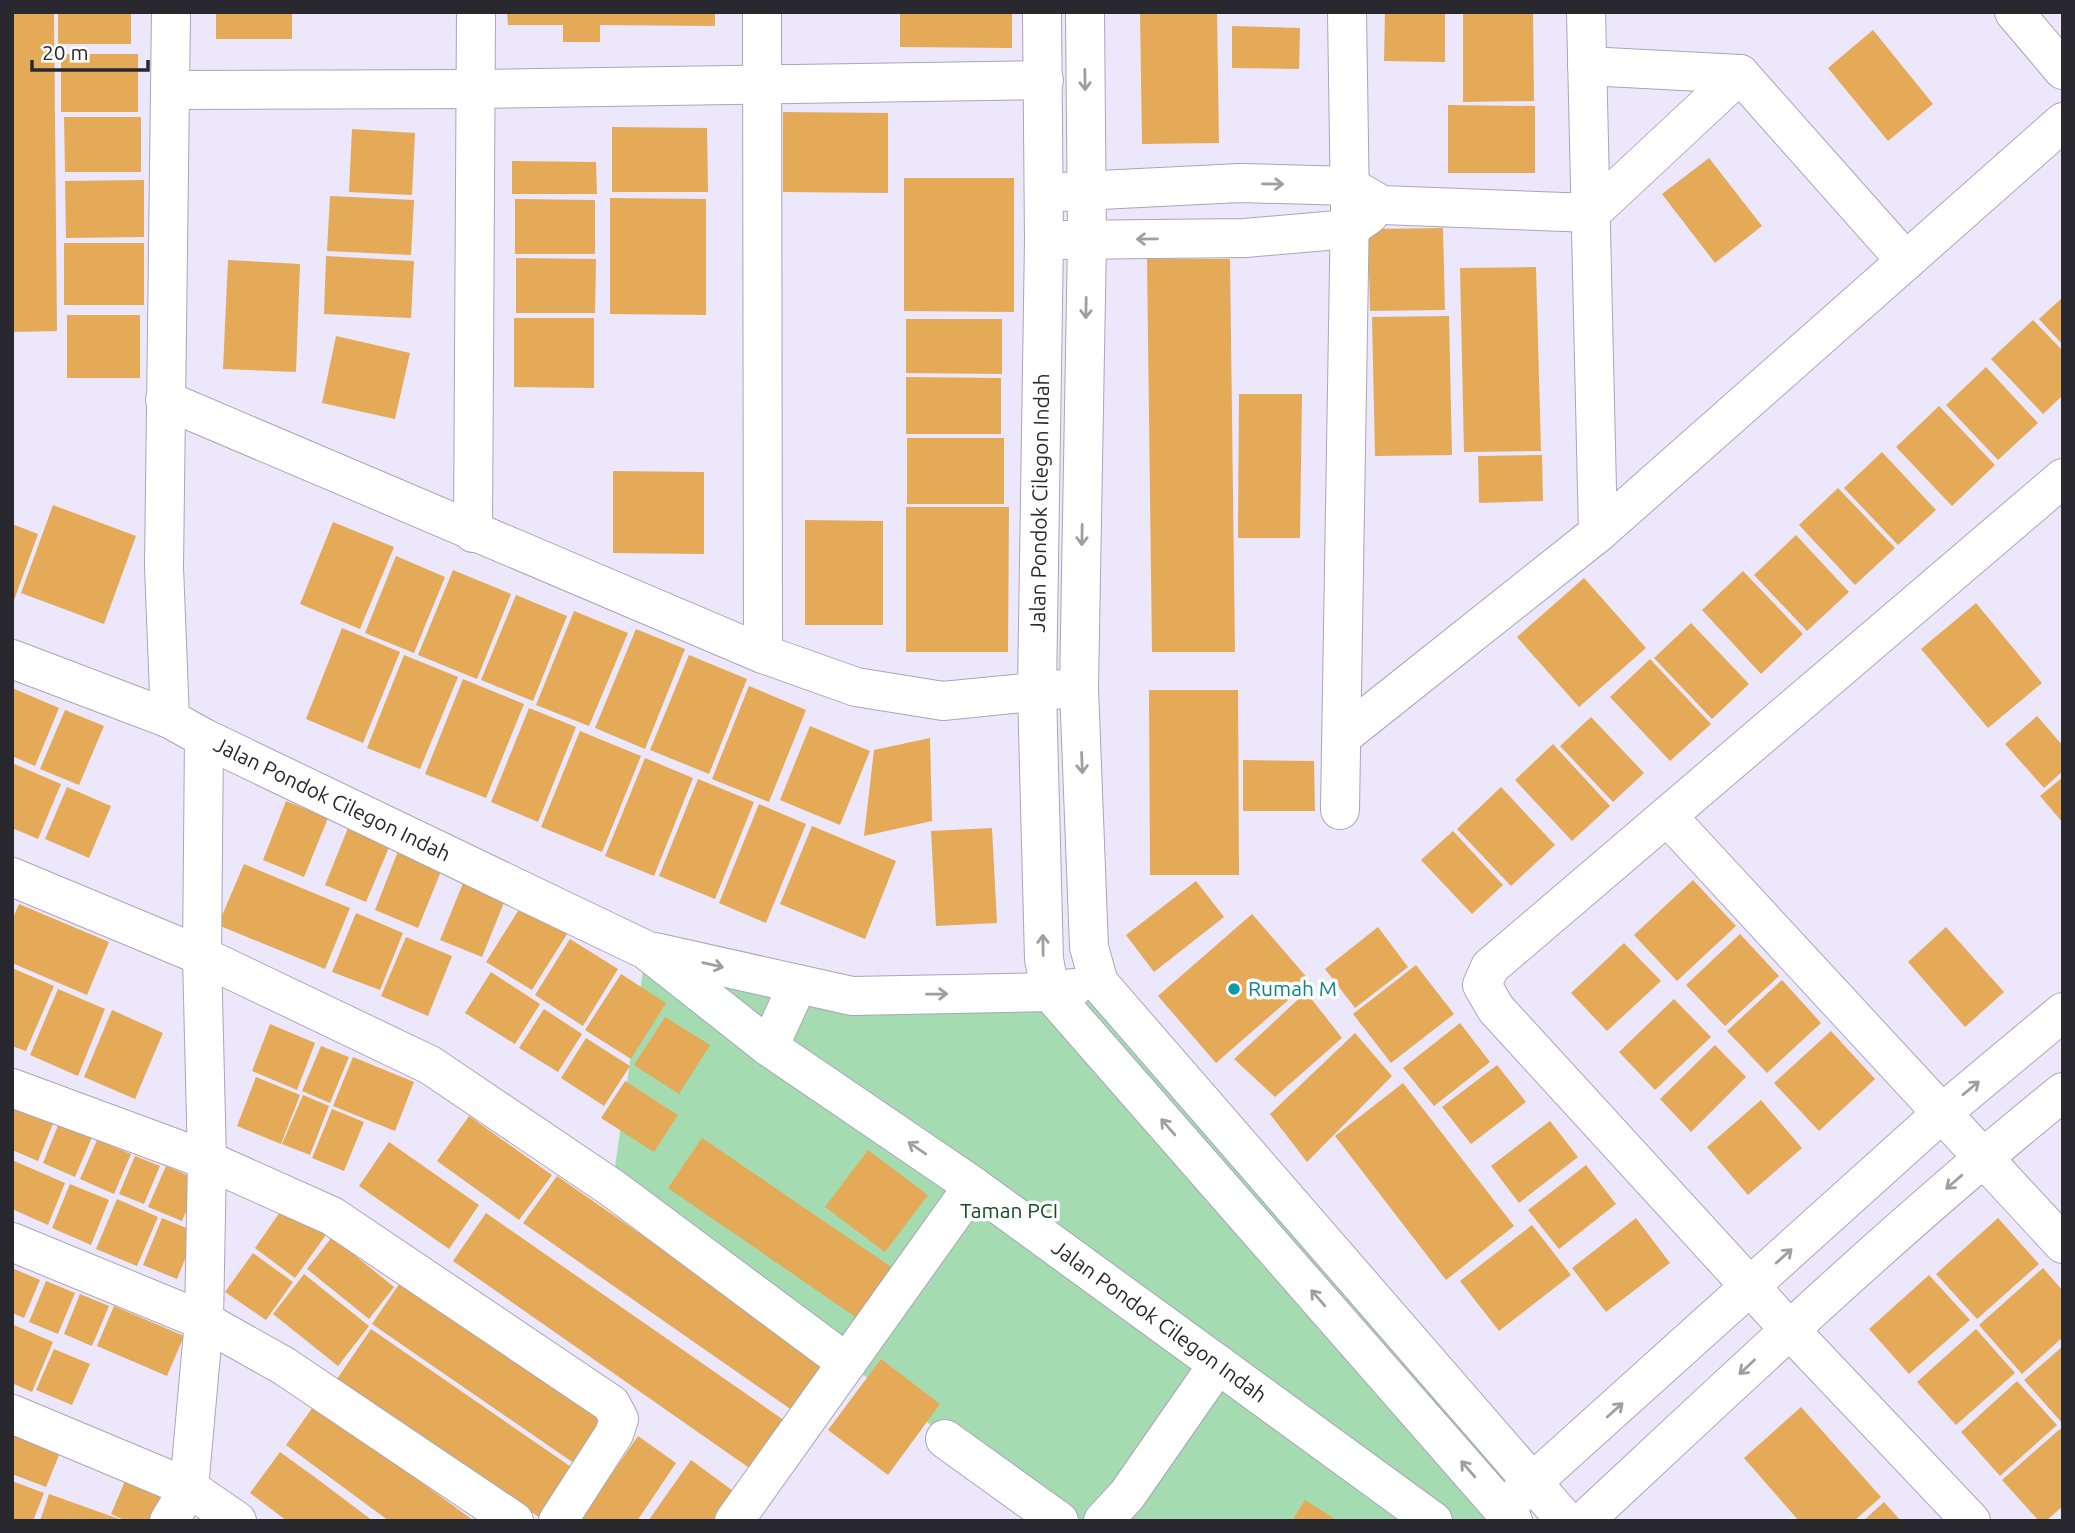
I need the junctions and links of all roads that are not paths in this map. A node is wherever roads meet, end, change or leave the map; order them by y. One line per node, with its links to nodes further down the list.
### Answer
1 (171, 12): 15 (street)
2 (476, 12): 14 (street)
3 (762, 12): 13 (street)
4 (1042, 12): 12 (street, Jalan Pondok Cilegon Indah)
5 (1085, 12): 19 (street, Jalan Pondok Cilegon Indah, one-way to 19)
6 (1347, 12): 17 (street)
7 (1586, 12): 9 (street)
8 (2014, 12): 10 (street)
9 (1587, 66): 11 (street); 21 (street)
10 (2063, 69)
11 (1740, 74): 21 (street); 25 (street)
12 (1044, 80): 13 (street); 18 (street, Jalan Pondok Cilegon Indah)
13 (764, 83): 14 (street); 30 (street)
14 (477, 89): 15 (street); 28 (street)
15 (170, 90): 26 (street)
16 (2063, 122): 25 (street)
17 (1349, 186): 19 (street, one-way to 17); 20 (street); 22 (street)
18 (1044, 192): 19 (street); 23 (street, Jalan Pondok Cilegon Indah)
19 (1086, 193): 24 (street, Jalan Pondok Cilegon Indah)
20 (1382, 205): 21 (street); 22 (street)
21 (1591, 212): 29 (street)
22 (1349, 229): 24 (street, one-way to 24); 35 (street)
23 (1044, 240): 24 (street); 33 (street, Jalan Pondok Cilegon Indah)
24 (1087, 240): 32 (street, Jalan Pondok Cilegon Indah, one-way to 32)
25 (1906, 261): 29 (street)
26 (165, 400): 28 (street); 34 (street)
27 (2063, 478): 38 (street)
28 (473, 533): 30 (street)
29 (1598, 533): 35 (street)
30 (763, 654): 33 (street)
31 (12, 659): 34 (street, Jalan Pondok Cilegon Indah)
32 (1079, 688): 33 (street); 42 (street, Jalan Pondok Cilegon Indah, one-way to 42)
33 (1037, 691): 44 (street, Jalan Pondok Cilegon Indah, one-way to 33)
34 (170, 719): 36 (street, Jalan Pondok Cilegon Indah)
35 (1344, 735): 37 (street)
36 (204, 738): 40 (street, Jalan Pondok Cilegon Indah); 41 (street)
37 (1340, 810)
38 (1668, 817): 49 (street); 55 (street)
39 (12, 877): 41 (street)
40 (646, 950): 43 (street, Jalan Pondok Cilegon Indah, one-way to 43); 46 (street, Jalan Pondok Cilegon Indah)
41 (202, 956): 51 (street); 58 (street)
42 (1098, 983): 44 (street, Jalan Pondok Cilegon Indah); 62 (street, Jalan Pondok Cilegon Indah)
43 (798, 984): 44 (street, Jalan Pondok Cilegon Indah, one-way to 44); 46 (street)
44 (1050, 992): 64 (street, one-way to 44)
45 (2063, 1012): 49 (street, one-way to 45)
46 (769, 1047): 52 (street, Jalan Pondok Cilegon Indah, one-way to 46)
47 (12, 1088): 51 (street)
48 (2063, 1092): 50 (street)
49 (1942, 1113): 50 (street); 55 (street, one-way to 49)
50 (1983, 1157): 54 (street); 57 (street, one-way to 57)
51 (207, 1160): 56 (street); 68 (street)
52 (973, 1186): 58 (street); 59 (street, Jalan Pondok Cilegon Indah)
53 (12, 1242): 56 (street)
54 (2063, 1244)
55 (1751, 1286): 57 (street); 62 (street, one-way to 55)
56 (204, 1321): 63 (street); 67 (street)
57 (1788, 1328): 74 (street, one-way to 74); 75 (street)
58 (847, 1363): 69 (street)
59 (1218, 1364): 71 (street); 72 (street, Jalan Pondok Cilegon Indah)
60 (12, 1413): 63 (street)
61 (945, 1439): 70 (street)
62 (1533, 1483): 64 (street); 73 (street, Jalan Pondok Cilegon Indah)
63 (189, 1489): 65 (street); 66 (street)
64 (1502, 1517)
65 (169, 1521)
66 (237, 1521)
67 (514, 1521)
68 (558, 1521)
69 (734, 1521)
70 (1059, 1521)
71 (1103, 1521)
72 (1433, 1521)
73 (1566, 1521)
74 (1584, 1521)
75 (1971, 1521)

